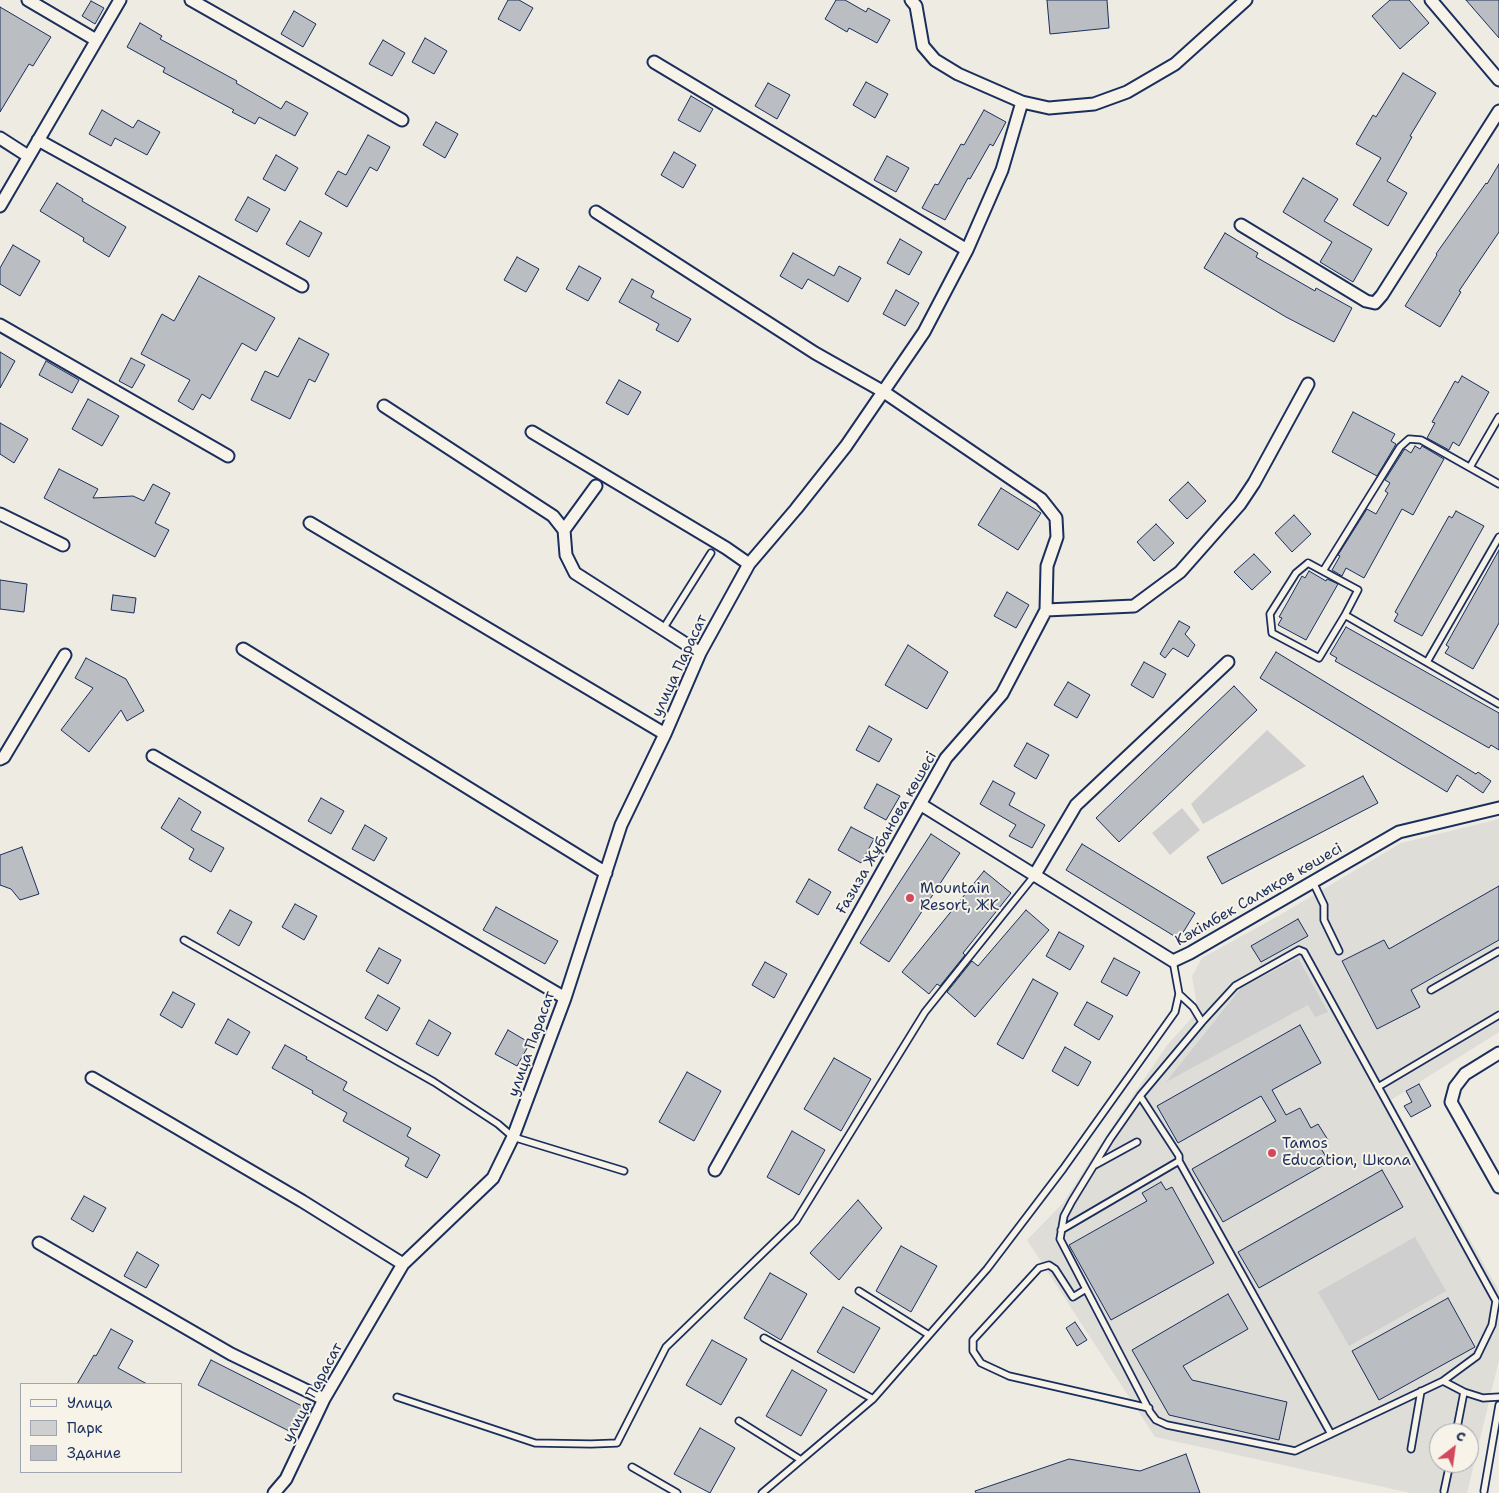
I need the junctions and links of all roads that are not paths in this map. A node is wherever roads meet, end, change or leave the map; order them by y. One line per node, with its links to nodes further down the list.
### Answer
1 (28, 0): 7 (street)
2 (120, 0): 7 (street)
3 (192, 0): 12 (street)
4 (911, 0): 10 (street)
5 (1246, 0): 10 (street)
6 (1431, 0): 9 (street)
7 (96, 40): 14 (street)
8 (654, 62): 19 (street)
9 (1499, 80)
10 (1022, 102): 19 (street, улица Парасат)
11 (1499, 111): 18 (street)
12 (402, 120)
13 (0, 138): 15 (street)
14 (38, 140): 15 (street); 20 (street)
15 (28, 156): 16 (street)
16 (0, 206)
17 (596, 212): 23 (street)
18 (1240, 225)
19 (967, 250): 23 (street, улица Парасат)
20 (302, 286)
21 (0, 325): 27 (street)
22 (1308, 384): 39 (street)
23 (884, 392): 37 (street, улица Парасат); 39 (street)
24 (384, 406): 33 (street)
25 (1499, 417): 28 (lane)
26 (532, 432): 37 (street)
27 (228, 456)
28 (1470, 467): 29 (lane); 38 (lane)
29 (1499, 484)
30 (596, 486): 33 (street)
31 (0, 514): 35 (street)
32 (310, 523): 48 (street)
33 (564, 530): 41 (street)
34 (1499, 537): 46 (lane)
35 (63, 545)
36 (711, 553): 41 (lane)
37 (749, 564): 43 (street, улица Парасат)
38 (1323, 571): 40 (lane); 40 (lane)
39 (1046, 610): 51 (street, Ғазиза Жұбанова көшесі)
40 (1345, 616): 46 (lane)
41 (663, 629): 43 (street)
42 (243, 649): 53 (street)
43 (700, 653): 48 (street, улица Парасат)
44 (65, 655): 50 (street)
45 (1228, 662): 54 (street)
46 (1427, 662): 47 (lane)
47 (1499, 704)
48 (665, 734): 53 (street, улица Парасат)
49 (153, 756): 62 (street)
50 (0, 759)
51 (920, 804): 54 (street, Кәкімбек Салықов көшесі); 73 (street, Ғазиза Жұбанова көшесі)
52 (1499, 808): 55 (street, Кәкімбек Салықов көшесі)
53 (606, 873): 62 (street, улица Парасат)
54 (1034, 876): 59 (street, Кәкімбек Салықов көшесі); 87 (lane)
55 (1313, 882): 57 (lane); 59 (street, Кәкімбек Салықов көшесі)
56 (184, 940): 69 (lane)
57 (1339, 951)
58 (1499, 951): 60 (lane)
59 (1173, 961): 61 (lane)
60 (1431, 990)
61 (1180, 994): 64 (lane); 81 (lane)
62 (565, 998): 69 (street, улица Парасат)
63 (1499, 1015): 67 (lane)
64 (1202, 1022): 67 (lane); 68 (lane)
65 (1499, 1053): 75 (street)
66 (92, 1078): 78 (street)
67 (1378, 1087): 83 (lane)
68 (1140, 1096): 71 (lane); 72 (lane)
69 (513, 1137): 74 (lane); 78 (street, улица Парасат)
70 (1137, 1142): 72 (lane)
71 (1178, 1161): 76 (lane); 94 (lane)
72 (1094, 1166): 76 (lane)
73 (715, 1170)
74 (624, 1171)
75 (1499, 1187)
76 (1061, 1230): 79 (lane)
77 (39, 1243): 88 (street)
78 (403, 1264): 88 (street, улица Парасат)
79 (1086, 1289): 91 (lane); 91 (lane)
80 (859, 1291): 81 (lane)
81 (929, 1335): 89 (lane)
82 (764, 1338): 89 (lane)
83 (1443, 1381): 84 (lane); 85 (lane)
84 (1421, 1391): 94 (lane); 95 (lane)
85 (1464, 1392): 86 (lane); 93 (lane)
86 (1499, 1397)
87 (397, 1398)
88 (324, 1399): 101 (street, улица Парасат)
89 (873, 1399): 96 (lane)
90 (1499, 1406): 100 (lane)
91 (1149, 1408): 94 (lane)
92 (739, 1420): 96 (lane)
93 (1458, 1423)
94 (1331, 1434)
95 (1411, 1449)
96 (801, 1460): 103 (lane)
97 (632, 1467): 102 (lane)
98 (1448, 1473): 99 (lane)
99 (1444, 1491)
100 (1484, 1491)
101 (274, 1493)
102 (677, 1493)
103 (762, 1493)

